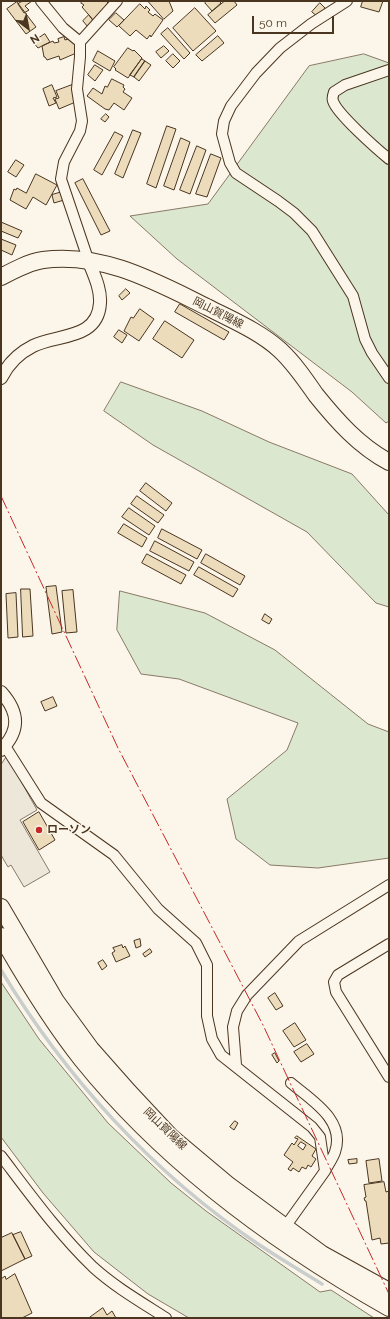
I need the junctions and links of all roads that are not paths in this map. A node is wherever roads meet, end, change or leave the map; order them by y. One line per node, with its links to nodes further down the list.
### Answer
1 (41, 1): 4 (street)
2 (117, 1): 4 (street)
3 (347, 1): 10 (street)
4 (80, 42): 7 (street)
5 (389, 70): 6 (street)
6 (389, 159)
7 (89, 262): 8 (main road, 岡山賀陽線); 9 (street); 11 (main road, 岡山賀陽線)
8 (1, 276)
9 (1, 378)
10 (389, 378)
11 (389, 462)
12 (1, 692): 13 (street)
13 (3, 748): 18 (street)
14 (389, 884): 18 (street)
15 (1, 906): 23 (main road, 岡山賀陽線)
16 (1, 936): 25 (main road, 岡山賀陽線)
17 (389, 944): 19 (street)
18 (236, 1065): 22 (street)
19 (389, 1077)
20 (291, 1083): 22 (street)
21 (1, 1156): 26 (street)
22 (325, 1171): 23 (street)
23 (285, 1227): 24 (main road, 岡山賀陽線)
24 (389, 1291)
25 (389, 1308)
26 (166, 1318)

